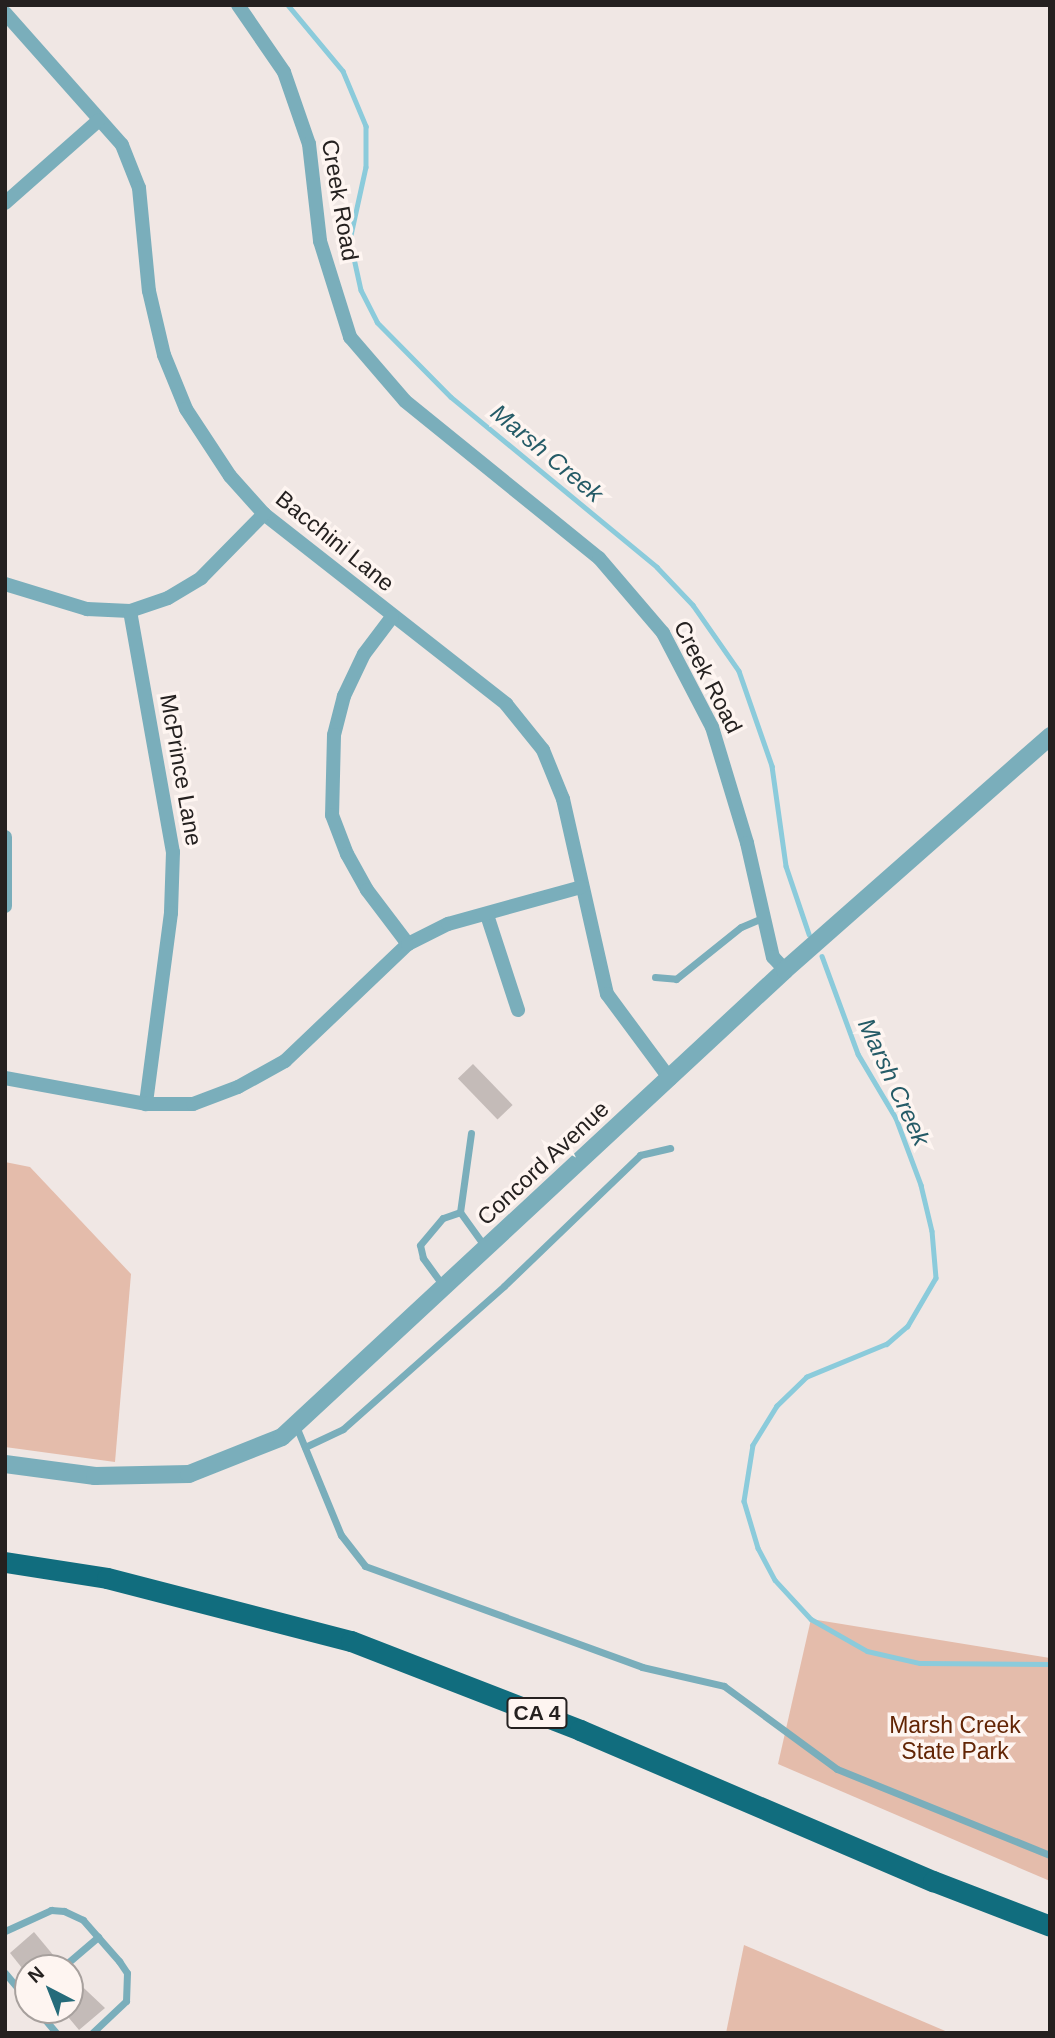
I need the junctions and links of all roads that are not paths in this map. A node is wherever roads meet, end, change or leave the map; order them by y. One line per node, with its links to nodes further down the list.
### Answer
1 (238, 5): 14 (street, Creek Road)
2 (5, 13): 3 (street, Bacchini Lane)
3 (99, 120): 4 (street); 5 (street, Bacchini Lane)
4 (5, 204)
5 (264, 514): 7 (street); 8 (street, Bacchini Lane)
6 (5, 584): 7 (street)
7 (130, 611): 21 (street, McPrince Lane)
8 (392, 617): 11 (street, Bacchini Lane); 15 (street)
9 (1050, 736): 16 (street, Concord Avenue)
10 (5, 837): 12 (street)
11 (581, 887): 13 (street); 20 (street, Bacchini Lane)
12 (5, 906)
13 (487, 915): 15 (street); 18 (street)
14 (762, 918): 16 (street, Creek Road); 17 (lane)
15 (408, 944): 21 (street)
16 (785, 970): 20 (street, Concord Avenue)
17 (655, 977)
18 (518, 1010)
19 (5, 1078): 21 (street)
20 (670, 1079): 25 (street, Concord Avenue)
21 (146, 1104)
22 (471, 1133): 24 (lane)
23 (670, 1148): 28 (lane)
24 (460, 1212): 25 (lane); 26 (lane)
25 (486, 1248): 26 (street, Concord Avenue)
26 (444, 1287): 27 (street, Concord Avenue)
27 (296, 1425): 28 (lane); 29 (street, Concord Avenue)
28 (305, 1447): 31 (lane)
29 (5, 1464)
30 (5, 1562): 32 (highway, CA 4)
31 (1050, 1855)
32 (1050, 1926)
33 (5, 1931): 34 (lane)
34 (98, 1937): 35 (lane); 36 (lane)
35 (78, 1954)
36 (92, 2033)

